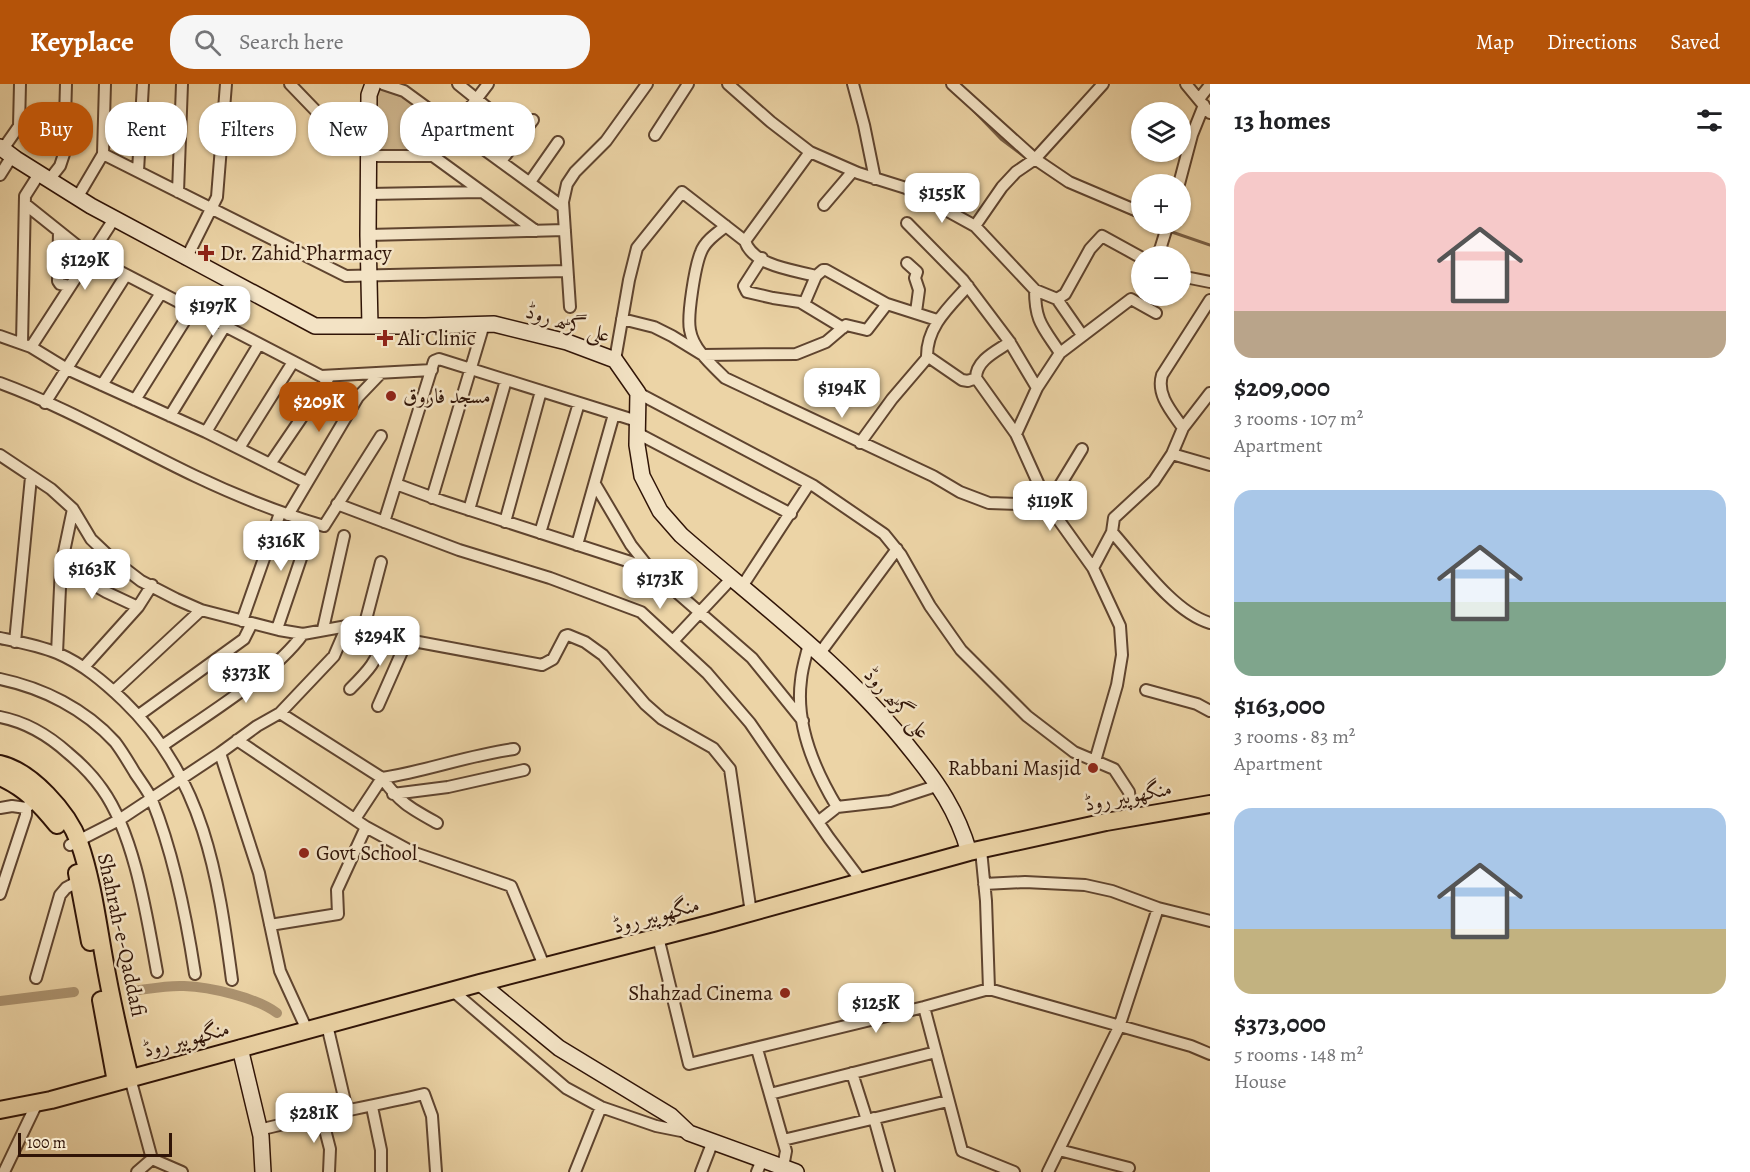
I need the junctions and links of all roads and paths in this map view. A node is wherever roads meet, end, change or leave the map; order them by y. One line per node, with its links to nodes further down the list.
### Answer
1 (20, 84): 29 (street)
2 (66, 84): 42 (street)
3 (105, 84): 31 (street)
4 (142, 84): 38 (street)
5 (182, 84): 45 (street)
6 (226, 84): 53 (street)
7 (290, 84): 25 (street)
8 (373, 84): 21 (main road)
9 (383, 84): 22 (street)
10 (458, 84): 20 (street)
11 (488, 84): 20 (street)
12 (647, 84): 51 (street)
13 (688, 84): 27 (street)
14 (728, 84): 30 (street)
15 (853, 84): 43 (street)
16 (952, 84): 37 (street)
17 (1103, 84): 37 (street)
18 (1186, 84): 26 (street)
19 (1210, 85): 26 (street)
20 (476, 99): 23 (street); 24 (street)
21 (369, 102)
22 (420, 102)
23 (474, 102)
24 (480, 102)
25 (308, 103)
26 (1204, 106): 40 (street)
27 (655, 135)
28 (558, 142): 44 (street)
29 (5, 151): 41 (street); 42 (main road, علی گڑھ روڈ)
30 (810, 152): 39 (street); 62 (street)
31 (103, 154): 38 (street); 48 (street)
32 (369, 156): 47 (main road)
33 (433, 156): 46 (street)
34 (494, 156): 36 (street)
35 (505, 156): 36 (street)
36 (501, 161): 44 (street)
37 (1032, 161): 52 (street); 57 (street)
38 (138, 171): 45 (street)
39 (853, 171): 43 (street); 50 (street)
40 (1182, 174)
41 (0, 175)
42 (44, 177): 48 (main road, علی گڑھ روڈ); 49 (street)
43 (875, 178): 57 (street)
44 (530, 182): 51 (street)
45 (178, 192): 53 (street)
46 (482, 192): 47 (street); 60 (street)
47 (368, 194): 61 (main road)
48 (77, 198): 54 (main road, علی گڑھ روڈ)
49 (25, 204): 59 (street); 97 (street)
50 (824, 205)
51 (563, 207): 58 (street)
52 (1131, 208)
53 (213, 209): 65 (street); 70 (street)
54 (114, 219): 64 (street); 65 (main road, علی گڑھ روڈ)
55 (907, 223): 75 (street)
56 (726, 226): 62 (street); 87 (street); 99 (street)
57 (975, 226): 76 (street)
58 (565, 230): 60 (street); 68 (street)
59 (59, 231): 64 (street); 74 (street)
60 (536, 231): 61 (street)
61 (368, 235): 70 (main road)
62 (745, 241): 66 (street)
63 (1131, 252): 79 (street)
64 (90, 256): 69 (street); 74 (street)
65 (186, 258): 77 (main road, علی گڑھ روڈ)
66 (762, 258): 71 (street); 81 (street)
67 (906, 263): 85 (street)
68 (567, 271): 70 (street); 83 (street)
69 (126, 275): 78 (street); 103 (street)
70 (368, 275): 91 (main road)
71 (816, 276): 81 (street); 82 (street)
72 (1191, 278): 73 (street)
73 (1210, 282)
74 (70, 286): 97 (street)
75 (968, 286): 88 (street); 95 (street)
76 (1035, 290): 79 (street); 98 (street)
77 (247, 291): 90 (street); 91 (main road, علی گڑھ روڈ)
78 (161, 293): 84 (street); 111 (street)
79 (1057, 299): 93 (street)
80 (1210, 300): 122 (street)
81 (804, 304): 92 (street)
82 (887, 304): 85 (street); 92 (street)
83 (570, 307)
84 (192, 309): 90 (street); 116 (street)
85 (916, 312): 88 (street)
86 (1156, 313): 93 (street)
87 (622, 319): 99 (street); 101 (street)
88 (937, 320): 100 (street)
89 (484, 324): 91 (main road, علی گڑھ روڈ); 101 (main road, علی گڑھ روڈ); 104 (street)
90 (226, 327): 96 (street); 120 (street)
91 (369, 327)
92 (843, 327): 99 (street)
93 (1082, 335): 98 (street)
94 (0, 336): 97 (street)
95 (1010, 342): 108 (street); 112 (street)
96 (259, 344): 102 (street); 123 (street)
97 (27, 345): 103 (street)
98 (1060, 353): 112 (street)
99 (704, 355): 126 (street)
100 (927, 358): 108 (street); 126 (street)
101 (615, 360): 114 (main road, علی گڑھ روڈ)
102 (293, 362): 107 (street); 127 (street)
103 (67, 369): 111 (street); 117 (street)
104 (471, 369): 105 (street); 109 (street); 138 (street)
105 (432, 370): 106 (street); 135 (street)
106 (381, 373): 107 (street); 134 (street)
107 (330, 376): 131 (street)
108 (976, 378): 124 (street)
109 (506, 380): 113 (street); 142 (street)
110 (0, 383): 117 (street)
111 (102, 385): 116 (street)
112 (1037, 388): 124 (street)
113 (541, 391): 118 (street); 146 (street)
114 (638, 393): 121 (main road, علی گڑھ روڈ); 137 (street)
115 (1210, 393): 122 (street)
116 (135, 400): 120 (street)
117 (45, 403): 143 (street)
118 (579, 403): 119 (street); 149 (street)
119 (614, 414): 121 (street); 136 (street)
120 (170, 416): 123 (street)
121 (637, 427): 144 (street); 157 (main road, علی گڑھ روڈ)
122 (1183, 428): 129 (street)
123 (206, 432): 127 (street)
124 (1016, 434): 140 (street)
125 (381, 436): 139 (street)
126 (860, 443): 140 (street)
127 (239, 448): 131 (street)
128 (1082, 450): 140 (street)
129 (1172, 454): 132 (street); 148 (street)
130 (0, 455): 133 (street)
131 (270, 464): 134 (street)
132 (1210, 465)
133 (31, 477): 141 (street); 173 (street)
134 (306, 482): 143 (street)
135 (396, 484): 138 (street); 145 (street)
136 (595, 484): 151 (street); 155 (street)
137 (809, 484): 144 (street); 152 (street)
138 (432, 498): 142 (street)
139 (337, 504): 145 (street); 147 (street)
140 (1048, 505): 156 (street)
141 (73, 509): 154 (street); 158 (street)
142 (469, 510): 146 (street)
143 (284, 514): 147 (street); 162 (street)
144 (791, 514): 157 (street)
145 (384, 522): 172 (street)
146 (505, 522): 149 (street)
147 (312, 523): 165 (street)
148 (1112, 532): 156 (street); 163 (street)
149 (540, 533): 151 (street)
150 (344, 536): 166 (street)
151 (577, 545): 155 (street)
152 (897, 549): 174 (street); 191 (street)
153 (381, 562): 167 (street)
154 (61, 567): 159 (street); 175 (street)
155 (650, 568): 161 (street)
156 (1093, 568): 191 (street)
157 (736, 584): 161 (street); 174 (main road, علی گڑھ روڈ)
158 (152, 585): 159 (street); 160 (street)
159 (138, 607): 176 (street)
160 (201, 610): 162 (street); 180 (street)
161 (701, 612): 172 (street); 186 (street)
162 (247, 622): 165 (street); 184 (street)
163 (1210, 623)
164 (347, 626): 166 (street); 167 (street); 183 (street)
165 (277, 629): 168 (street)
166 (323, 629): 168 (street)
167 (363, 631): 169 (street)
168 (303, 634): 188 (street)
169 (384, 635): 171 (street); 178 (street)
170 (0, 638): 173 (street)
171 (408, 638): 181 (street); 216 (street)
172 (673, 641): 206 (street)
173 (15, 642): 175 (street)
174 (815, 649): 186 (street); 196 (main road, علی گڑھ روڈ)
175 (57, 653): 176 (street)
176 (84, 667): 180 (street)
177 (0, 679): 198 (street)
178 (350, 689)
179 (1146, 690): 182 (street)
180 (114, 691): 184 (street)
181 (378, 706)
182 (1210, 711)
183 (280, 713): 187 (street); 195 (street)
184 (139, 715): 188 (street)
185 (0, 717): 205 (street)
186 (802, 721): 201 (street)
187 (237, 740): 190 (street); 204 (street)
188 (162, 746): 194 (street)
189 (514, 748): 195 (street)
190 (220, 753): 194 (street); 218 (street)
191 (1095, 761): 203 (street)
192 (524, 770): 197 (street)
193 (5, 772): 199 (main road, Shahrah-e-Qaddafi); 209 (main road, Shahrah-e-Qaddafi)
194 (183, 778): 198 (street); 224 (street)
195 (382, 778): 197 (street); 204 (street)
196 (939, 785): 201 (street); 210 (main road, علی گڑھ روڈ)
197 (393, 794): 207 (street)
198 (152, 798): 205 (street); 222 (street)
199 (31, 804): 202 (street); 209 (main road, Shahrah-e-Qaddafi); 214 (street)
200 (1210, 804): 203 (main road, منگھوپیر روڈ)
201 (837, 807): 206 (street)
202 (0, 808)
203 (1132, 818): 210 (main road, منگھوپیر روڈ)
204 (355, 819): 208 (street)
205 (119, 820): 209 (street); 221 (street)
206 (818, 822): 212 (street)
207 (437, 823)
208 (366, 827): 218 (street); 220 (street)
209 (74, 843): 211 (main road, Shahrah-e-Qaddafi); 237 (main road, Shahrah-e-Qaddafi)
210 (975, 851): 212 (main road, منگھوپیر روڈ); 213 (street)
211 (78, 881): 223 (street); 237 (main road, Shahrah-e-Qaddafi)
212 (862, 882): 216 (main road, منگھوپیر روڈ)
213 (984, 884): 215 (street); 226 (street)
214 (0, 894)
215 (1158, 908): 217 (street); 230 (street)
216 (751, 913): 219 (main road, منگھوپیر روڈ)
217 (1210, 921)
218 (270, 925): 231 (street)
219 (658, 938): 220 (main road, منگھوپیر روڈ); 233 (street)
220 (544, 968): 225 (main road, منگھوپیر روڈ)
221 (157, 972)
222 (195, 974)
223 (36, 978)
224 (232, 980)
225 (480, 983): 227 (main road, منگھوپیر روڈ); 248 (main road)
226 (989, 989): 228 (street); 230 (street)
227 (453, 991): 229 (main road, منگھوپیر روڈ); 242 (street)
228 (924, 1007): 233 (street); 234 (street)
229 (327, 1025): 231 (main road, منگھوپیر روڈ); 244 (street)
230 (1119, 1027): 235 (street); 251 (street)
231 (307, 1030): 232 (main road, منگھوپیر روڈ)
232 (240, 1048): 237 (main road, منگھوپیر روڈ); 247 (main road)
233 (757, 1049): 238 (street)
234 (936, 1052): 236 (street); 239 (street)
235 (1210, 1054)
236 (852, 1073): 238 (street); 246 (street)
237 (123, 1080): 240 (main road, منگھوپیر روڈ); 252 (street)
238 (770, 1094): 249 (street)
239 (948, 1101): 246 (street); 266 (street)
240 (37, 1103): 243 (main road, منگھوپیر روڈ); 256 (street)
241 (372, 1107): 244 (street); 261 (street); 262 (street)
242 (601, 1107): 248 (street); 263 (street)
243 (0, 1110)
244 (347, 1110): 245 (street)
245 (321, 1114): 247 (street); 260 (street)
246 (870, 1119): 249 (street); 265 (street)
247 (259, 1130): 259 (main road)
248 (689, 1133): 250 (main road)
249 (783, 1140): 255 (street)
250 (713, 1141): 253 (main road); 264 (street)
251 (1059, 1150): 254 (street); 267 (street)
252 (152, 1159): 257 (street); 258 (street)
253 (760, 1166): 255 (main road)
254 (1129, 1168)
255 (790, 1170)
256 (4, 1172)
257 (137, 1172)
258 (182, 1172)
259 (263, 1172)
260 (328, 1172)
261 (381, 1172)
262 (436, 1172)
263 (575, 1172)
264 (701, 1172)
265 (890, 1172)
266 (1014, 1172)
267 (1048, 1172)

